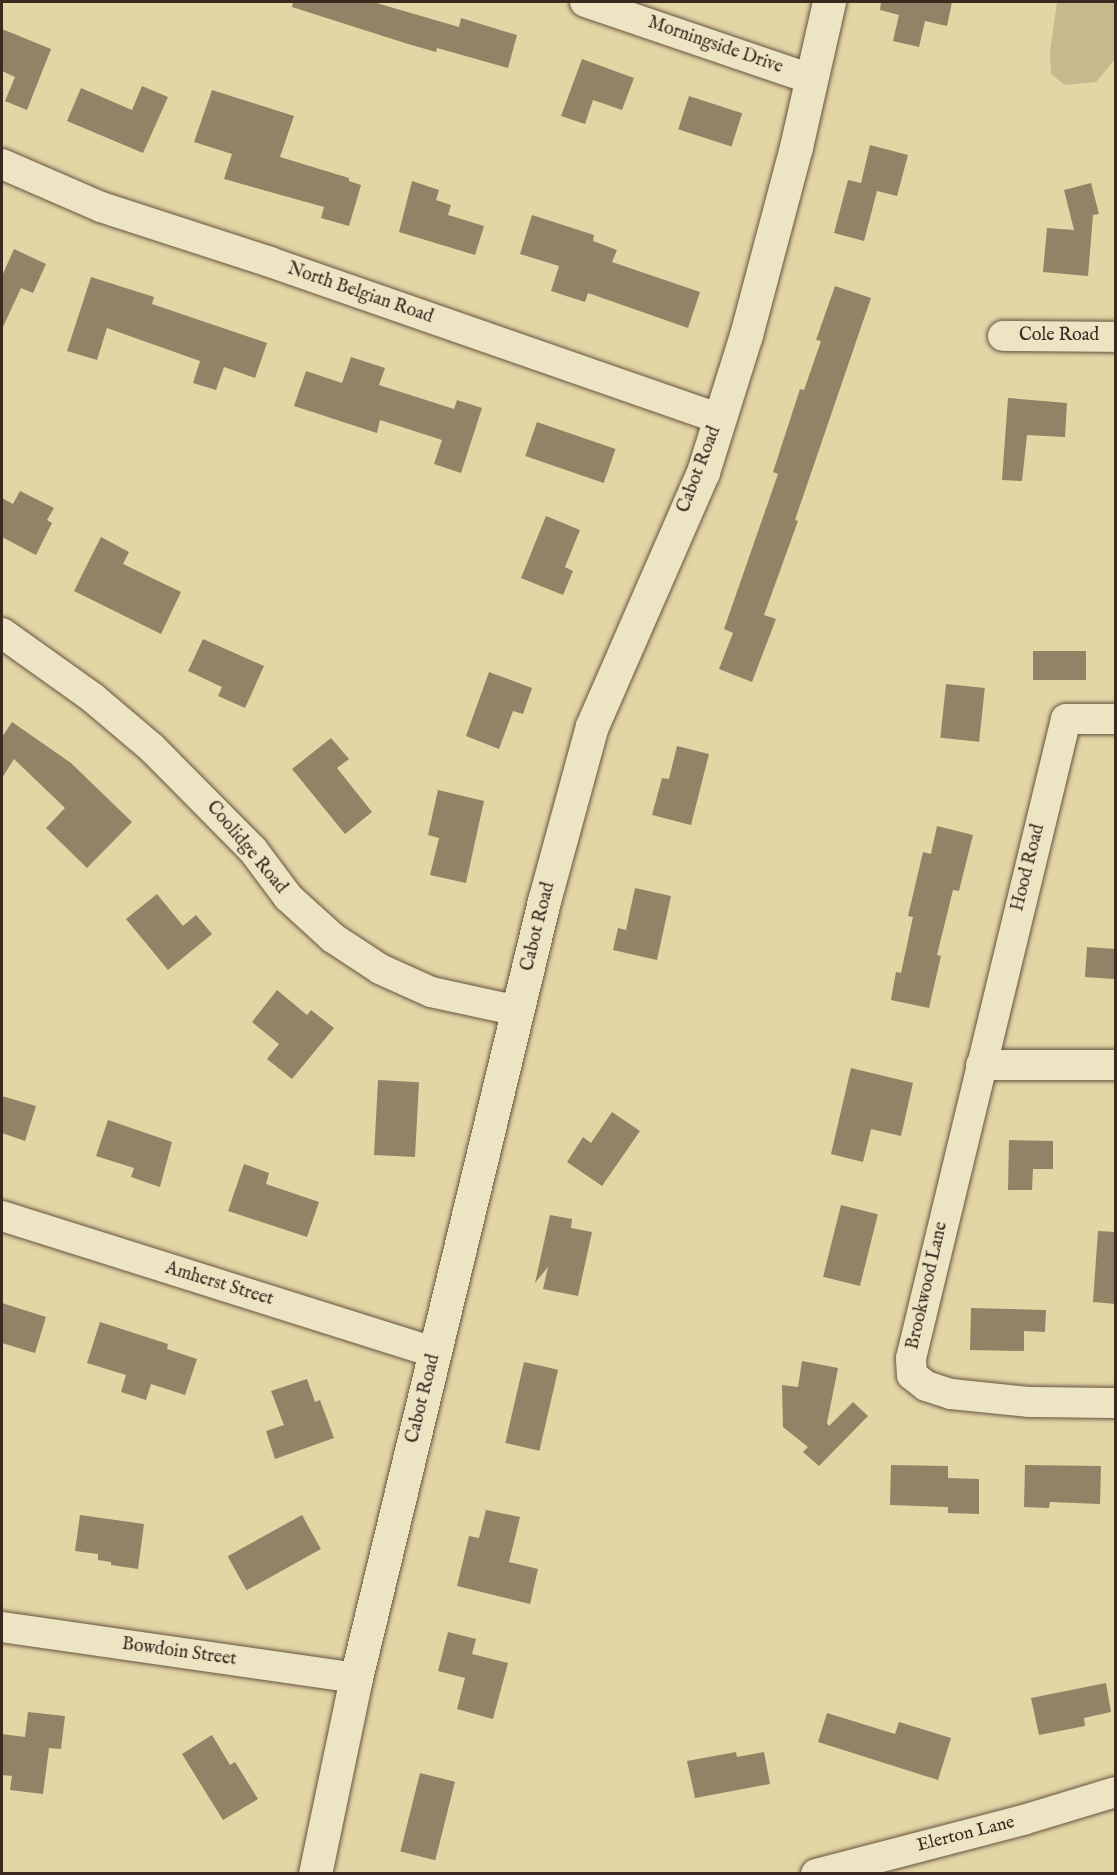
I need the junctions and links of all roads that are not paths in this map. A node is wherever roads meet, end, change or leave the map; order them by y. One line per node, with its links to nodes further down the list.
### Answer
1 (585, 2): 3 (street, Morningside Drive)
2 (828, 2): 3 (street, Cabot Road)
3 (811, 79): 7 (street, Cabot Road)
4 (2, 164): 7 (street, North Belgian Road)
5 (1003, 336): 6 (street, Cole Road)
6 (1116, 336)
7 (720, 419): 10 (street, Cabot Road)
8 (2, 633): 10 (street, Coolidge Road)
9 (1116, 719): 11 (street, Hood Road)
10 (518, 1011): 14 (street, Cabot Road)
11 (981, 1065): 12 (street); 15 (street, Brookwood Lane)
12 (1116, 1065)
13 (2, 1216): 14 (street, Amherst Street)
14 (436, 1353): 17 (street, Cabot Road)
15 (1116, 1403)
16 (2, 1627): 17 (street, Bowdoin Street)
17 (356, 1678): 19 (street, Cabot Road)
18 (1116, 1792): 20 (street, Elerton Lane)
19 (315, 1874)
20 (816, 1874)

